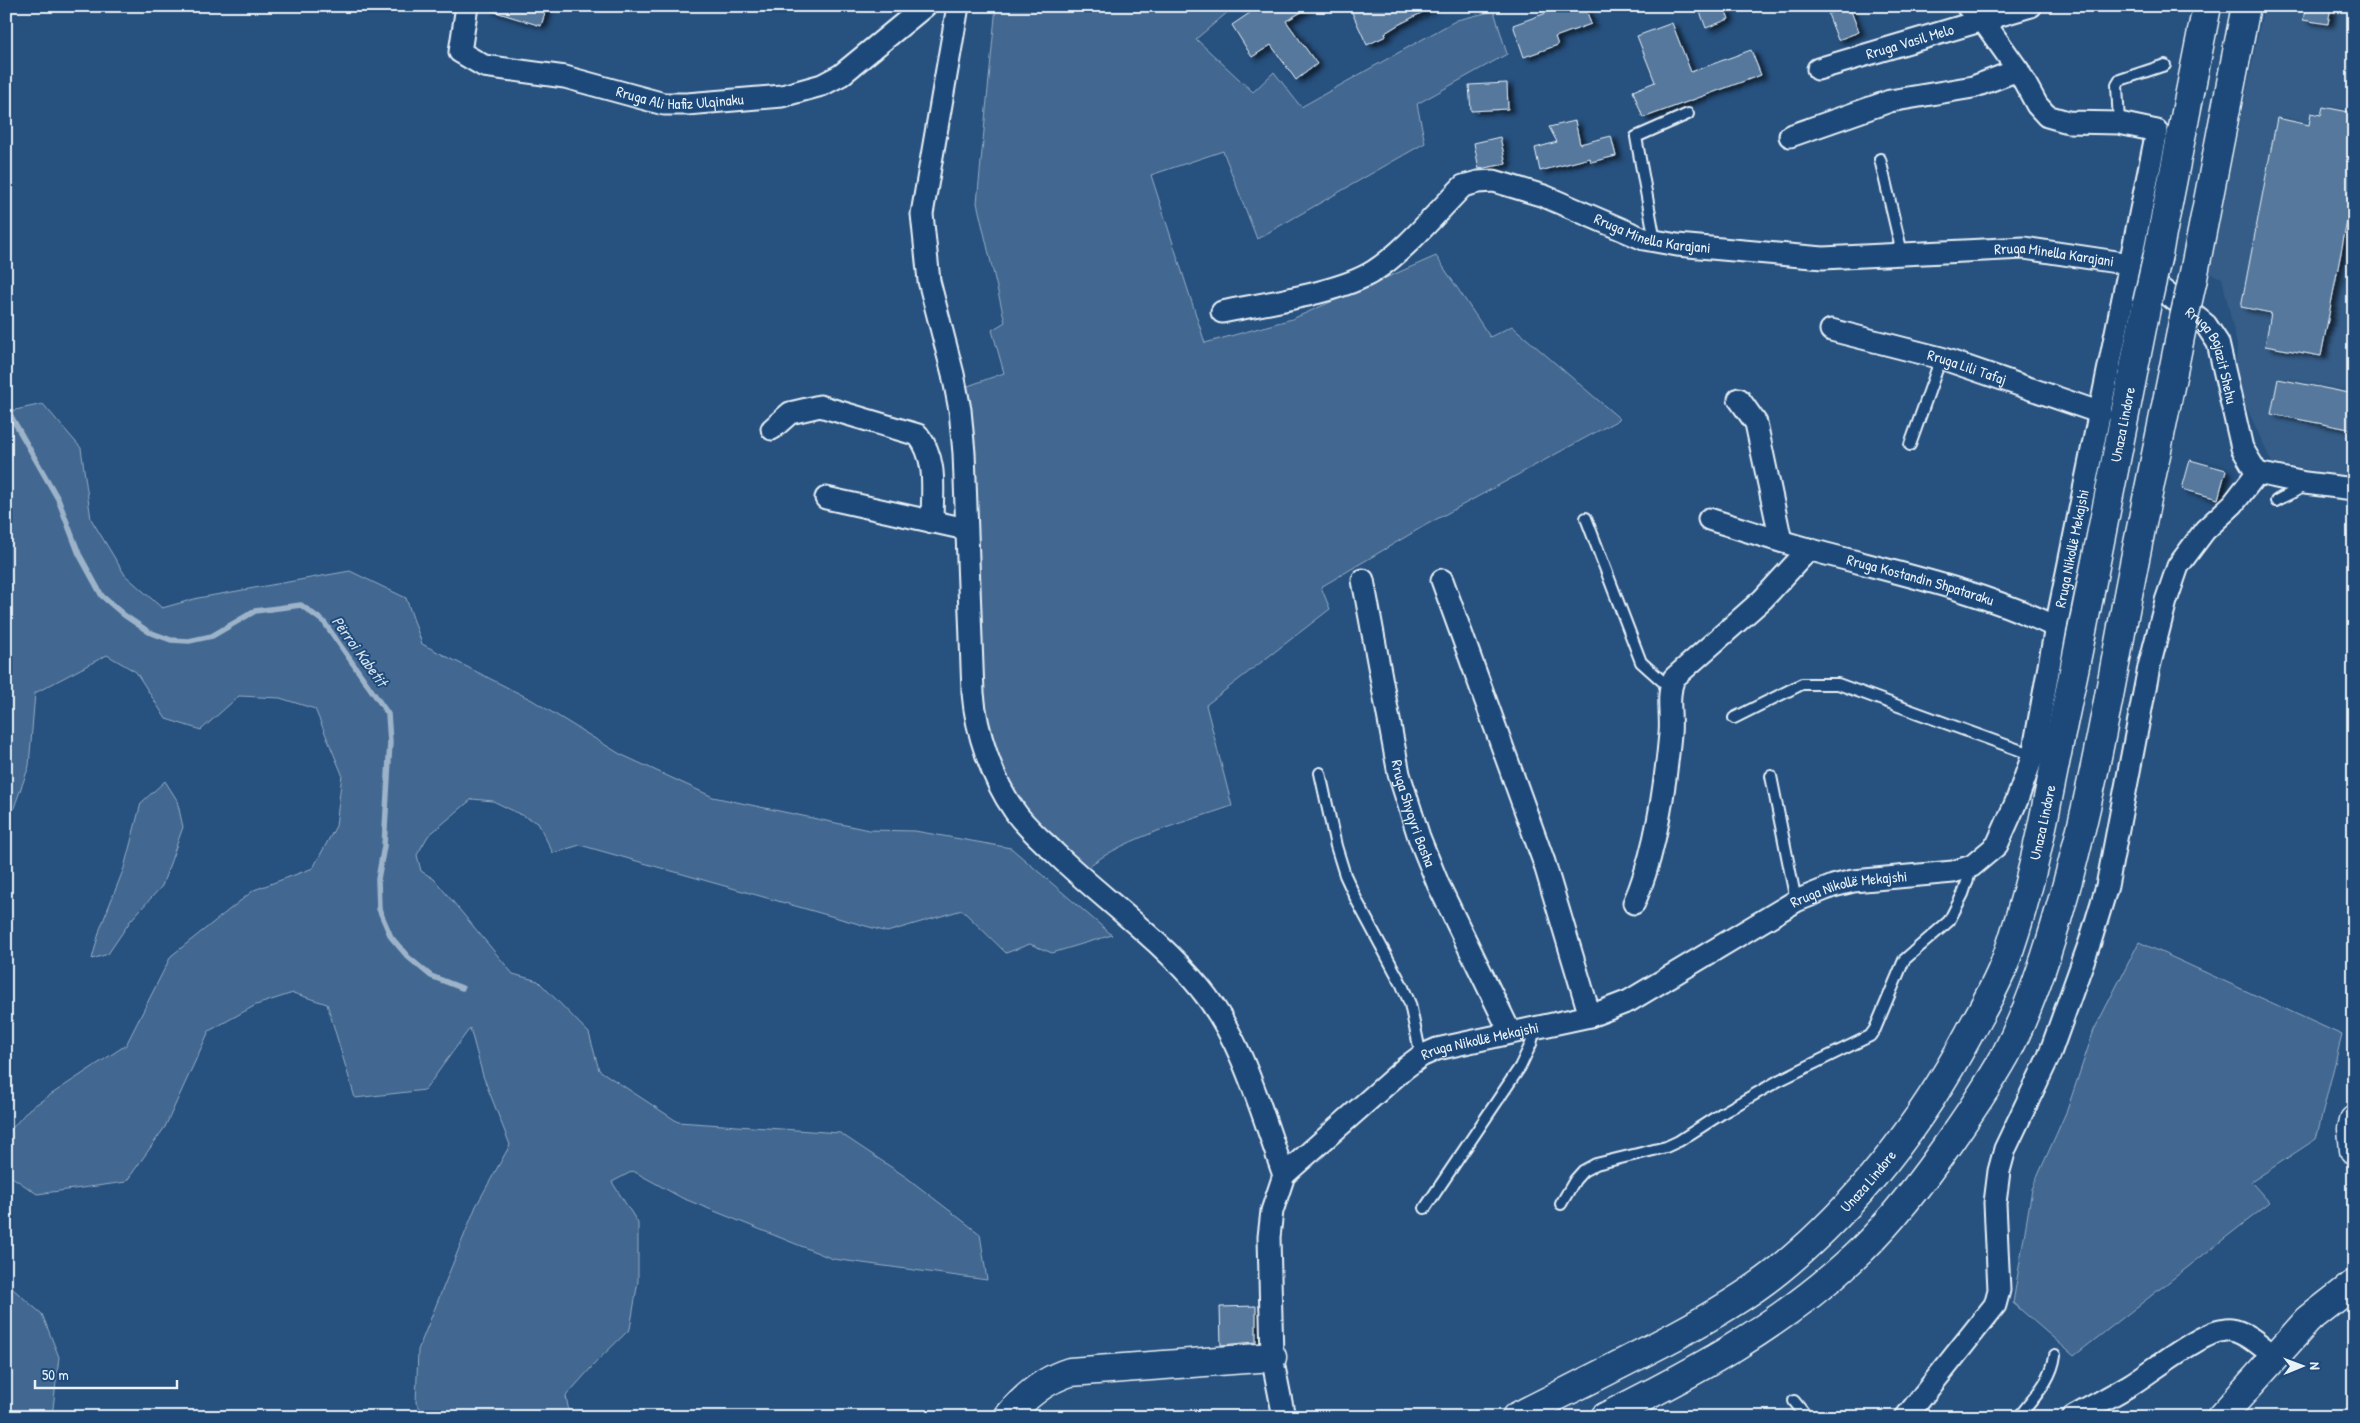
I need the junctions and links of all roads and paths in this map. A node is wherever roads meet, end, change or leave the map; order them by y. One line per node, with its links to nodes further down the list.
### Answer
1 (468, 6): 2 (street, Rruga Ali Hafiz Ulqinaku)
2 (925, 6)
3 (958, 6): 34 (street)
4 (1967, 6): 8 (street)
5 (2031, 6): 8 (street, Rruga Vasil Melo)
6 (2207, 6): 65 (main road, Unaza Lindore, bridge)
7 (2246, 6): 51 (main road, bridge)
8 (1984, 22): 10 (street, Rruga Vasil Melo); 11 (street)
9 (2165, 65): 13 (lane)
10 (1818, 69)
11 (2018, 70): 13 (street); 14 (street)
12 (1688, 114): 16 (lane)
13 (2119, 123): 18 (street, Rruga Nikollë Mekajshi)
14 (1790, 136)
15 (1880, 159): 17 (lane)
16 (1655, 241): 17 (street, Rruga Minella Karajani); 19 (street, Rruga Minella Karajani)
17 (1902, 253): 18 (street, Rruga Minella Karajani)
18 (2130, 264): 23 (street, Rruga Nikollë Mekajshi); 26 (street, Rruga Bajazit Shehu)
19 (1222, 312)
20 (1831, 330): 21 (street, Rruga Lili Tafaj)
21 (1941, 358): 23 (street, Rruga Lili Tafaj); 25 (lane)
22 (1740, 399): 35 (street)
23 (2101, 413): 39 (street, Rruga Nikollë Mekajshi)
24 (772, 429): 33 (street)
25 (1910, 445)
26 (2257, 473): 27 (street); 69 (street)
27 (2305, 483): 28 (street); 30 (lane)
28 (2354, 489)
29 (826, 498): 33 (street)
30 (2276, 501)
31 (1586, 518): 40 (lane)
32 (1709, 519): 35 (street, Rruga Kostandin Shpataraku)
33 (932, 522): 34 (street)
34 (966, 529): 55 (street)
35 (1781, 541): 36 (street, Rruga Kostandin Shpataraku)
36 (1809, 549): 39 (street, Rruga Kostandin Shpataraku); 40 (street)
37 (1363, 580): 50 (street, Rruga Shyqyri Basha)
38 (1442, 580): 48 (street)
39 (2056, 627): 42 (street, Rruga Nikollë Mekajshi)
40 (1670, 688): 47 (street)
41 (1734, 718): 42 (lane)
42 (2033, 755): 45 (street, Rruga Nikollë Mekajshi)
43 (1320, 773): 52 (lane)
44 (1771, 776): 46 (lane)
45 (1972, 866): 46 (street, Rruga Nikollë Mekajshi); 56 (lane)
46 (1796, 901): 48 (street, Rruga Nikollë Mekajshi)
47 (1634, 903)
48 (1590, 1016): 49 (street, Rruga Nikollë Mekajshi)
49 (1535, 1027): 50 (street, Rruga Nikollë Mekajshi); 57 (lane)
50 (1510, 1032): 52 (street, Rruga Nikollë Mekajshi)
51 (2006, 1054): 66 (main road); 67 (main road)
52 (1420, 1056): 55 (street, Rruga Nikollë Mekajshi)
53 (2354, 1120): 54 (main road)
54 (2354, 1150)
55 (1284, 1175): 61 (street, Rruga Nikollë Mekajshi)
56 (1561, 1204)
57 (1425, 1208)
58 (2354, 1284): 60 (main road)
59 (2055, 1355): 70 (lane)
60 (2274, 1356): 71 (street); 72 (main road)
61 (1272, 1357): 63 (main road); 64 (street, Rruga Nikollë Mekajshi)
62 (1794, 1401): 68 (lane)
63 (1008, 1417)
64 (1284, 1417)
65 (1516, 1417)
66 (1605, 1417)
67 (1632, 1417)
68 (1807, 1417)
69 (1906, 1417)
70 (2019, 1417)
71 (2073, 1417)
72 (2221, 1417)

